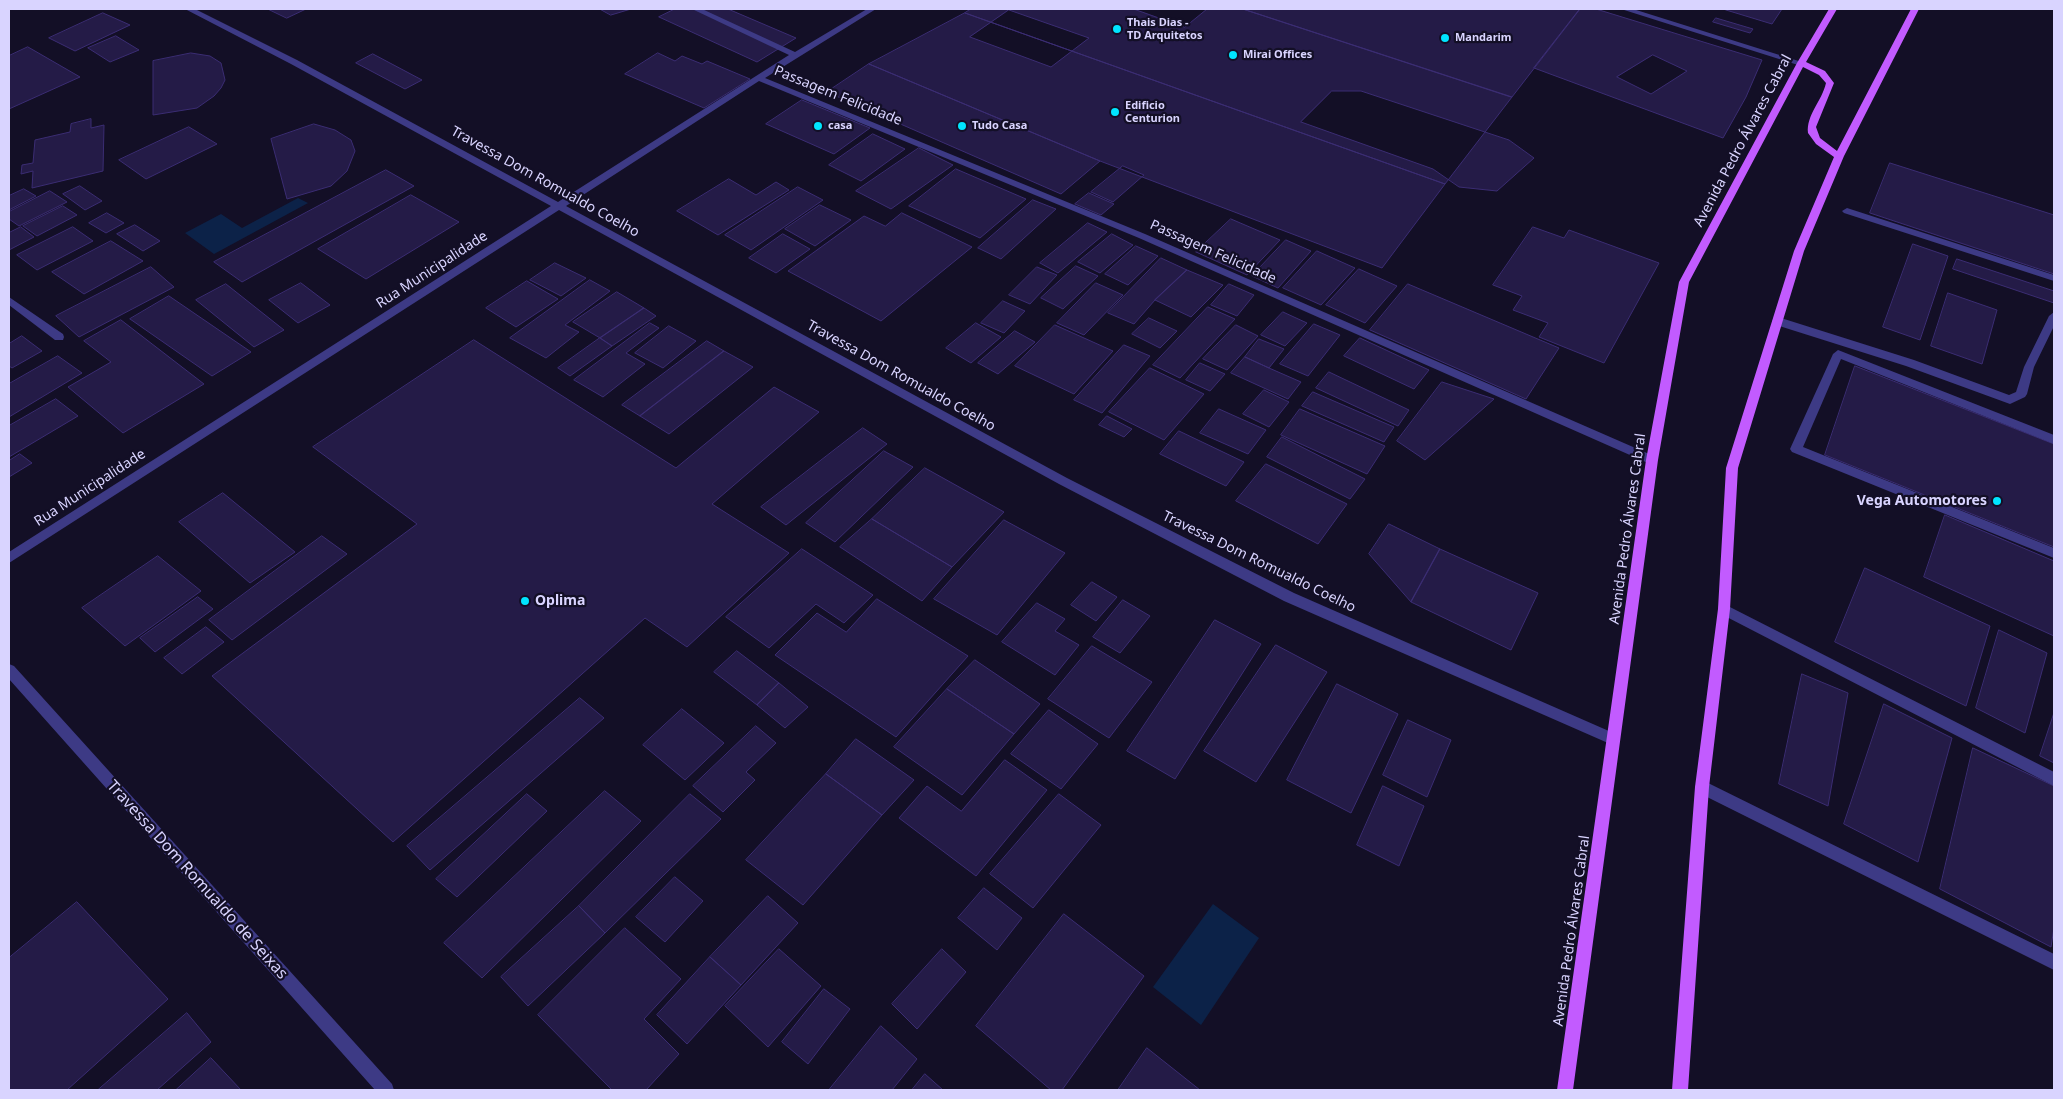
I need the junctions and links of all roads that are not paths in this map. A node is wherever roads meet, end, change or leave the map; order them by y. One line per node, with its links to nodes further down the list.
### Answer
1 (189, 9): 11 (street, Travessa Dom Romualdo Coelho)
2 (696, 9): 7 (street)
3 (872, 9): 7 (street, Rua Municipalidade)
4 (1625, 9): 8 (street)
5 (1833, 9): 8 (main road, Avenida Pedro Álvares Cabral)
6 (1914, 9): 10 (main road)
7 (795, 56): 9 (street, Rua Municipalidade)
8 (1801, 63): 10 (main road); 19 (main road, Avenida Pedro Álvares Cabral)
9 (758, 78): 11 (street, Rua Municipalidade); 19 (street, Passagem Felicidade)
10 (1839, 156): 16 (main road)
11 (558, 207): 21 (street, Rua Municipalidade); 24 (street, Travessa Dom Romualdo Coelho)
12 (1848, 211): 13 (street)
13 (2054, 278)
14 (9, 300): 17 (street)
15 (2054, 316): 16 (street)
16 (1777, 321): 22 (main road)
17 (59, 337)
18 (2054, 440): 20 (street)
19 (1652, 460): 24 (main road, Avenida Pedro Álvares Cabral)
20 (2054, 553)
21 (9, 558)
22 (1724, 609): 25 (street); 26 (main road)
23 (9, 670): 28 (street, Travessa Dom Romualdo de Seixas)
24 (1613, 739): 29 (main road, Avenida Pedro Álvares Cabral)
25 (2054, 779)
26 (1702, 787): 27 (street); 30 (main road)
27 (2054, 962)
28 (386, 1090)
29 (1565, 1090)
30 (1680, 1090)

